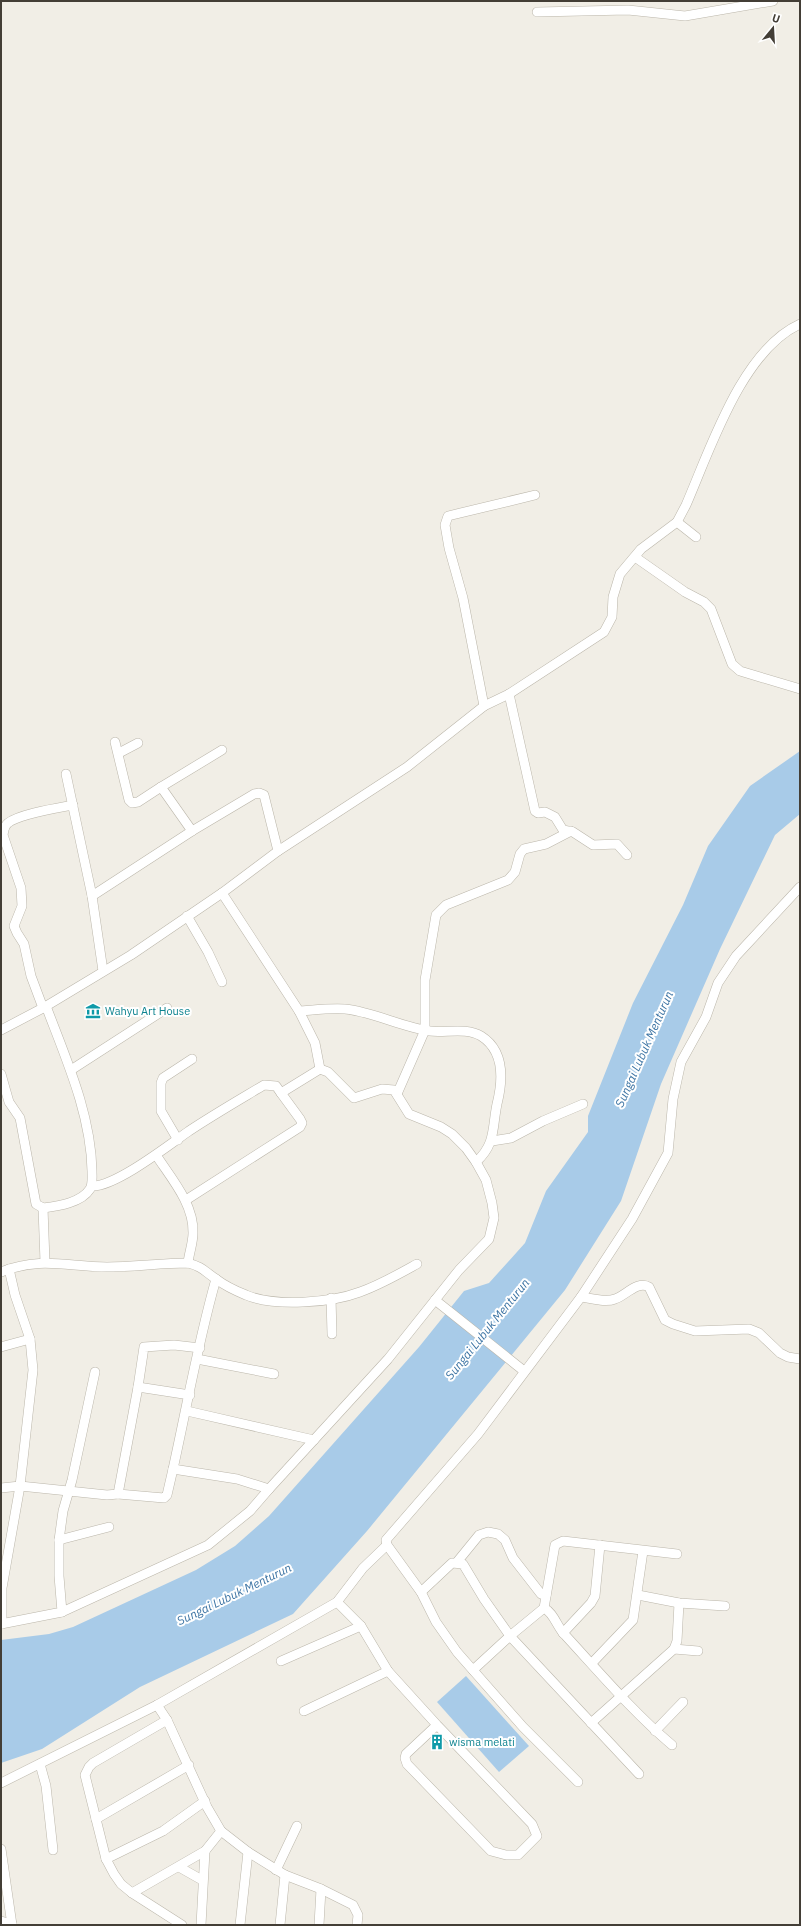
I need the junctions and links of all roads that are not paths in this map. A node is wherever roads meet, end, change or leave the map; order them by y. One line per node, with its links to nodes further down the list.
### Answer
1 (773, 1): 2 (street)
2 (537, 12)
3 (800, 324): 5 (street)
4 (535, 495): 10 (street)
5 (677, 522): 6 (street); 7 (street)
6 (696, 537)
7 (635, 557): 8 (street); 9 (street)
8 (800, 689)
9 (509, 694): 10 (street); 19 (street)
10 (484, 706): 20 (street)
11 (115, 742): 14 (street)
12 (138, 743): 14 (street)
13 (222, 750): 16 (street)
14 (119, 753): 16 (street)
15 (66, 774): 17 (street)
16 (161, 787): 18 (street)
17 (73, 805): 24 (street); 28 (street)
18 (192, 831): 20 (street); 24 (street)
19 (570, 831): 21 (street); 32 (street)
20 (278, 851): 23 (street)
21 (627, 855)
22 (800, 887): 52 (street)
23 (222, 893): 25 (street); 30 (street)
24 (92, 896): 26 (street)
25 (187, 916): 26 (street); 27 (street)
26 (103, 971): 28 (street)
27 (222, 982)
28 (44, 1007): 31 (street); 35 (street)
29 (167, 1008): 35 (street)
30 (299, 1011): 32 (street); 34 (street)
31 (1, 1030)
32 (425, 1030): 38 (street); 41 (street)
33 (192, 1058): 40 (street)
34 (320, 1068): 37 (street); 38 (street)
35 (71, 1070): 44 (street)
36 (1, 1074): 46 (street)
37 (281, 1092): 40 (street); 45 (street)
38 (397, 1094): 43 (street)
39 (583, 1104): 41 (street)
40 (178, 1140): 42 (street)
41 (492, 1141): 43 (street)
42 (156, 1155): 44 (street); 45 (street)
43 (476, 1162): 54 (street)
44 (92, 1186): 46 (street)
45 (186, 1200): 48 (street)
46 (43, 1208): 47 (street)
47 (45, 1262): 48 (street); 50 (street)
48 (188, 1263): 51 (street)
49 (417, 1264): 53 (street)
50 (5, 1270): 56 (street)
51 (216, 1279): 53 (street); 58 (street)
52 (580, 1297): 59 (street); 61 (street)
53 (331, 1298): 55 (street)
54 (437, 1303): 61 (street); 67 (street)
55 (332, 1334)
56 (30, 1339): 57 (street); 69 (street)
57 (1, 1347)
58 (200, 1348): 60 (street); 64 (street)
59 (800, 1358)
60 (197, 1359): 63 (street); 65 (street)
61 (521, 1369): 76 (street)
62 (95, 1372): 72 (street)
63 (274, 1374)
64 (138, 1387): 65 (street); 73 (street)
65 (190, 1395): 66 (street)
66 (187, 1411): 67 (street); 68 (street)
67 (314, 1440): 71 (street)
68 (173, 1469): 71 (street); 73 (street)
69 (20, 1486): 70 (street); 72 (street); 89 (street)
70 (1, 1488)
71 (269, 1489): 88 (street)
72 (69, 1491): 73 (street); 75 (street)
73 (118, 1494)
74 (109, 1527): 75 (street)
75 (59, 1540): 88 (street)
76 (387, 1545): 81 (street); 84 (street)
77 (600, 1545): 78 (street); 82 (street); 91 (street)
78 (643, 1551): 79 (street); 83 (street)
79 (677, 1554)
80 (458, 1562): 81 (street); 82 (street); 92 (street)
81 (421, 1592): 97 (street)
82 (546, 1595): 87 (street)
83 (638, 1596): 85 (street); 96 (street)
84 (337, 1602): 90 (street); 101 (street)
85 (679, 1603): 86 (street); 93 (street)
86 (725, 1606)
87 (544, 1608): 91 (street); 92 (street)
88 (62, 1612): 89 (street)
89 (2, 1624)
90 (361, 1626): 95 (street); 98 (street)
91 (563, 1633): 96 (street)
92 (510, 1636): 97 (street); 104 (street)
93 (674, 1649): 94 (street); 99 (street)
94 (698, 1651)
95 (281, 1661)
96 (592, 1663): 99 (street)
97 (472, 1670): 111 (street)
98 (388, 1671): 102 (street); 105 (street)
99 (620, 1697): 104 (street); 106 (street)
100 (683, 1702): 106 (street)
101 (157, 1705): 103 (street); 108 (street)
102 (304, 1711)
103 (167, 1720): 109 (street); 114 (street)
104 (590, 1723): 110 (street)
105 (437, 1725): 105 (street)
106 (655, 1731): 107 (street)
107 (672, 1745)
108 (40, 1764): 112 (street); 118 (street)
109 (189, 1766): 113 (street); 114 (street)
110 (639, 1774)
111 (578, 1782)
112 (1, 1783)
113 (205, 1801): 116 (street); 121 (street)
114 (96, 1819): 121 (street)
115 (297, 1826): 123 (street)
116 (221, 1831): 119 (street); 120 (street)
117 (1, 1849): 129 (street)
118 (53, 1850)
119 (205, 1851): 122 (street); 125 (street)
120 (248, 1852): 123 (street); 132 (street)
121 (106, 1859): 127 (street)
122 (179, 1867): 125 (street); 127 (street)
123 (276, 1870): 124 (street)
124 (285, 1875): 126 (street); 133 (street)
125 (202, 1880): 131 (street)
126 (321, 1889): 134 (street); 135 (street)
127 (132, 1893): 130 (street)
128 (1, 1921): 129 (street)
129 (12, 1925)
130 (182, 1925)
131 (201, 1925)
132 (240, 1925)
133 (280, 1925)
134 (319, 1925)
135 (357, 1925)

